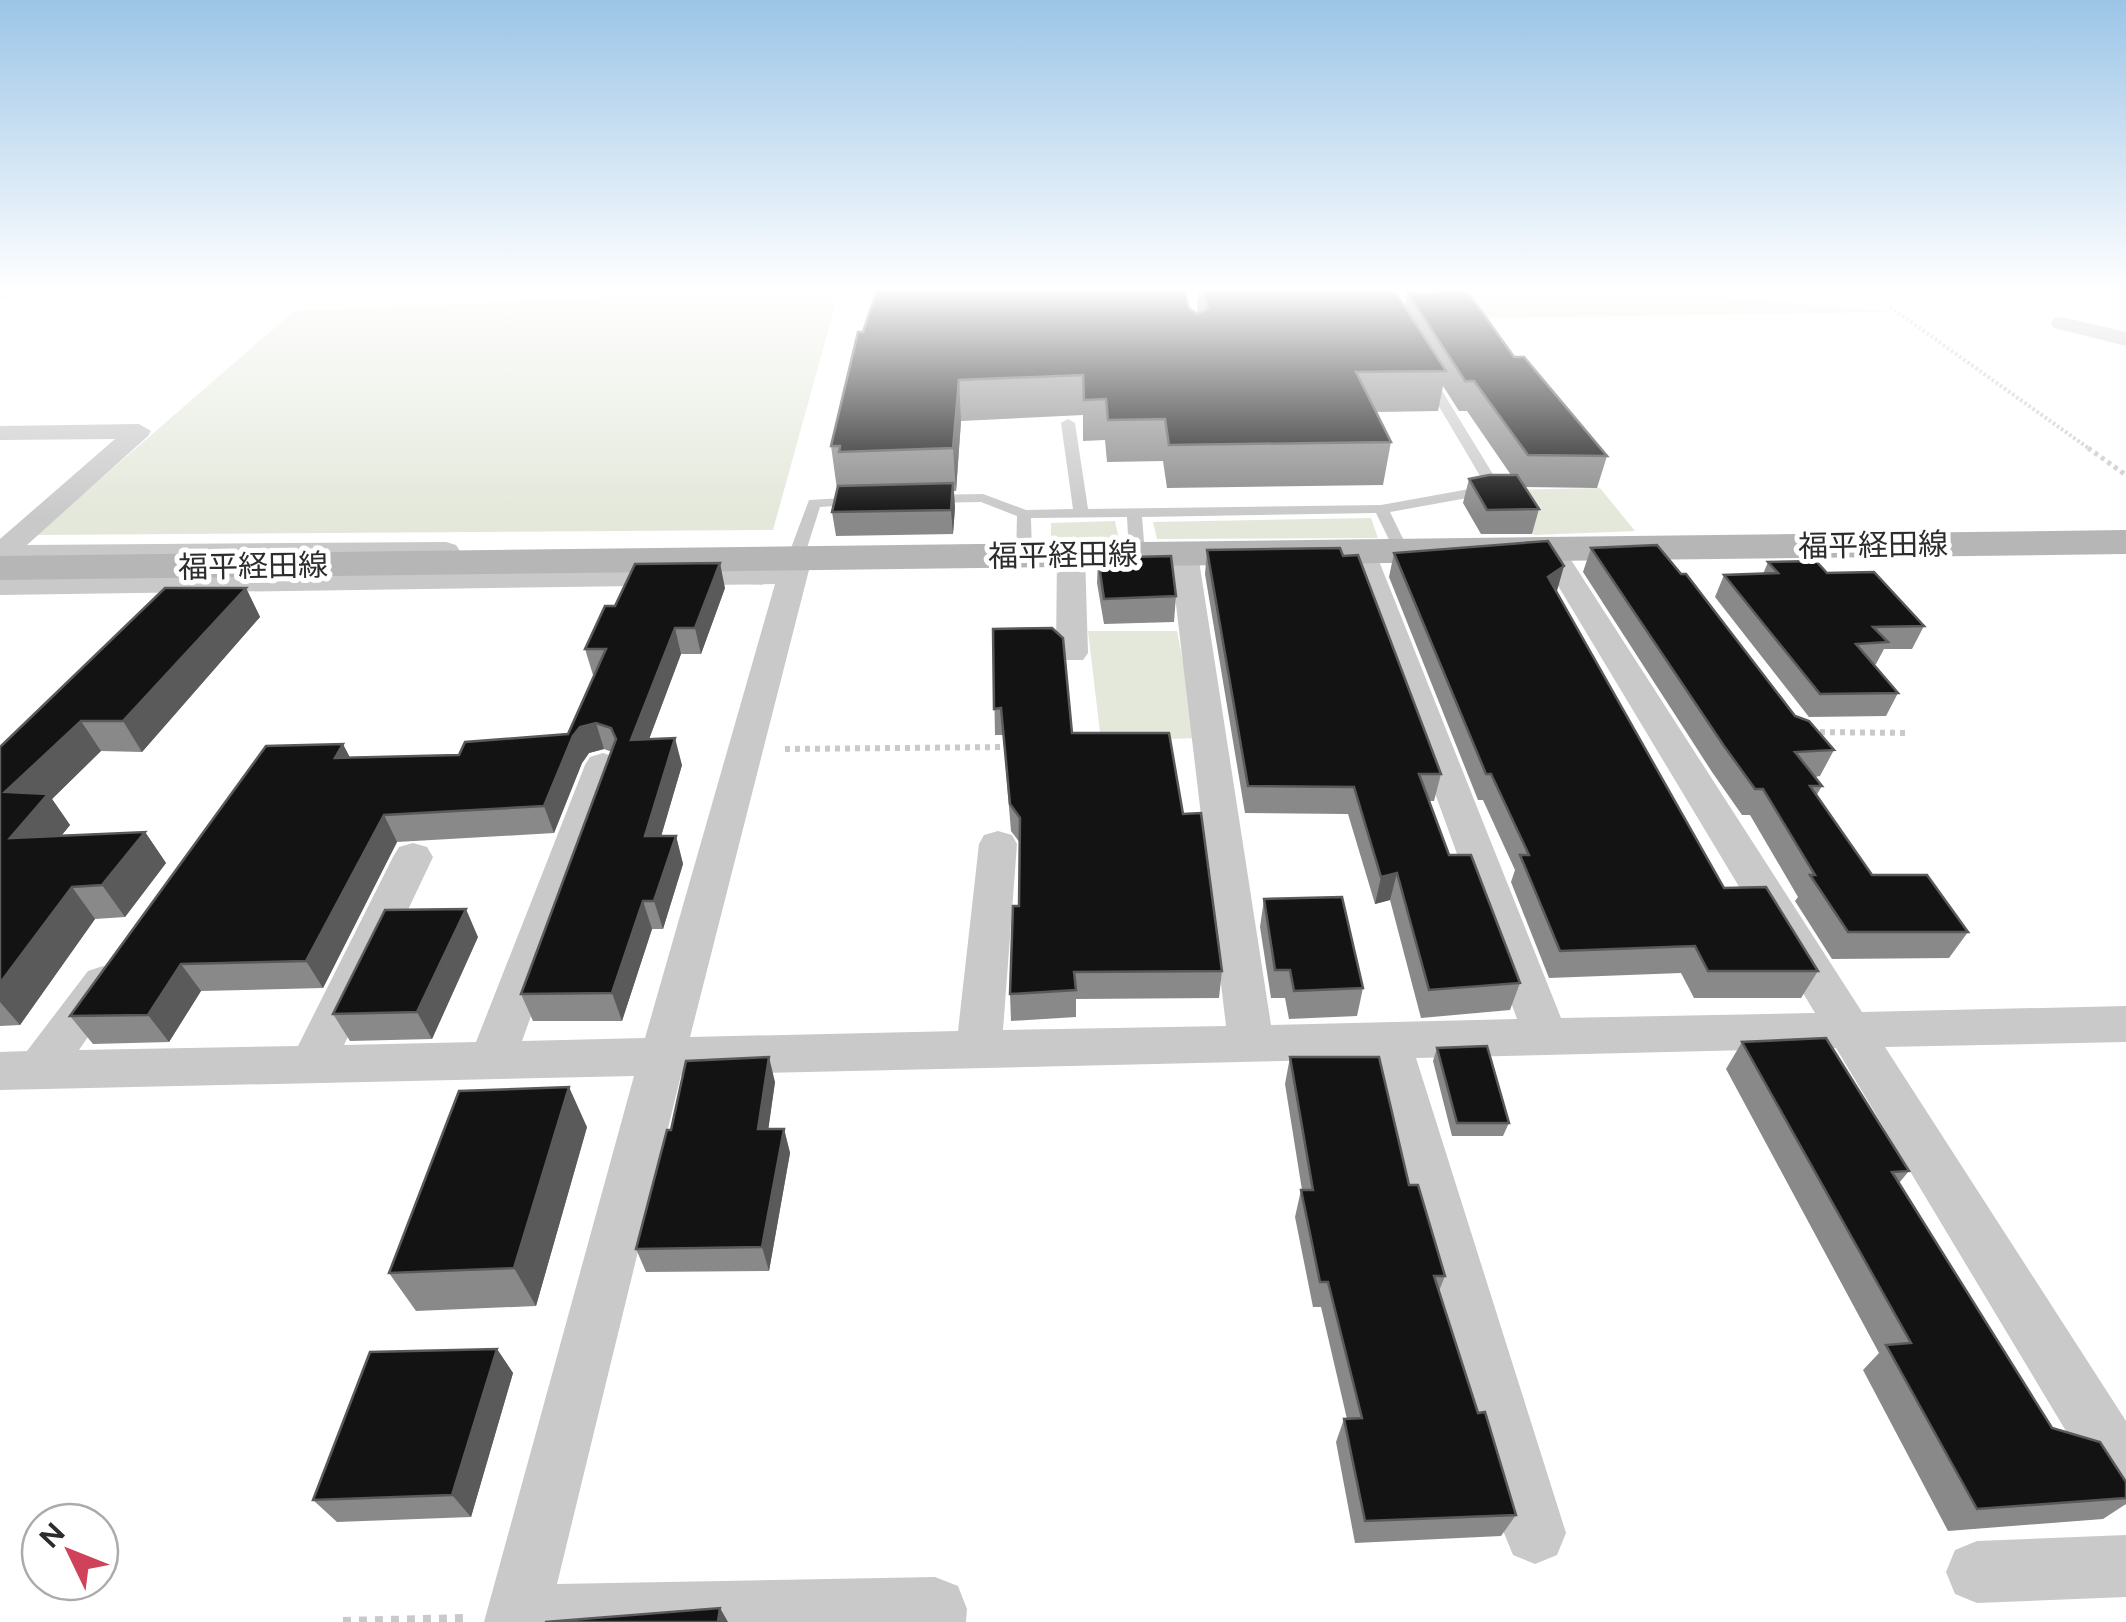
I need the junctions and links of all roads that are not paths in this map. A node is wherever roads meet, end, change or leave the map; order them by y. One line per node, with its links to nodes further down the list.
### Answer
1 (1420, 366): 6 (lane)
2 (1068, 422): 7 (lane)
3 (0, 432): 13 (street)
4 (908, 500): 8 (lane)
5 (870, 501): 18 (lane)
6 (1381, 509): 9 (lane); 12 (lane)
7 (1080, 513): 8 (lane); 9 (lane)
8 (1024, 514): 17 (lane)
9 (1134, 514): 14 (lane)
10 (2126, 542): 11 (main road, 福平経田線)
11 (1550, 549): 12 (main road, 福平経田線); 27 (street)
12 (1381, 551): 15 (main road, 福平経田線); 28 (street)
13 (0, 554): 18 (street)
14 (1137, 554): 15 (main road, 福平経田線); 16 (main road, 福平経田線)
15 (1184, 554): 30 (street)
16 (1071, 555): 17 (main road, 福平経田線); 21 (street)
17 (1024, 556): 18 (main road, 福平経田線)
18 (796, 561): 19 (main road, 福平経田線); 20 (street); 32 (street)
19 (0, 568)
20 (0, 586)
21 (1072, 653)
22 (603, 765): 33 (street)
23 (998, 844): 31 (street)
24 (413, 857): 34 (street)
25 (121, 959): 35 (street)
26 (2126, 1024): 27 (street)
27 (1850, 1032): 28 (street); 36 (street)
28 (1546, 1038): 29 (street)
29 (1388, 1040): 30 (street); 37 (street)
30 (1251, 1044): 31 (street)
31 (979, 1050): 32 (street)
32 (662, 1057): 33 (street); 40 (street)
33 (492, 1060): 34 (street)
34 (312, 1064): 35 (street)
35 (20, 1070)
36 (2126, 1475)
37 (1535, 1533)
38 (2126, 1566): 39 (street)
39 (1977, 1572)
40 (516, 1620): 41 (street)
41 (934, 1622)

